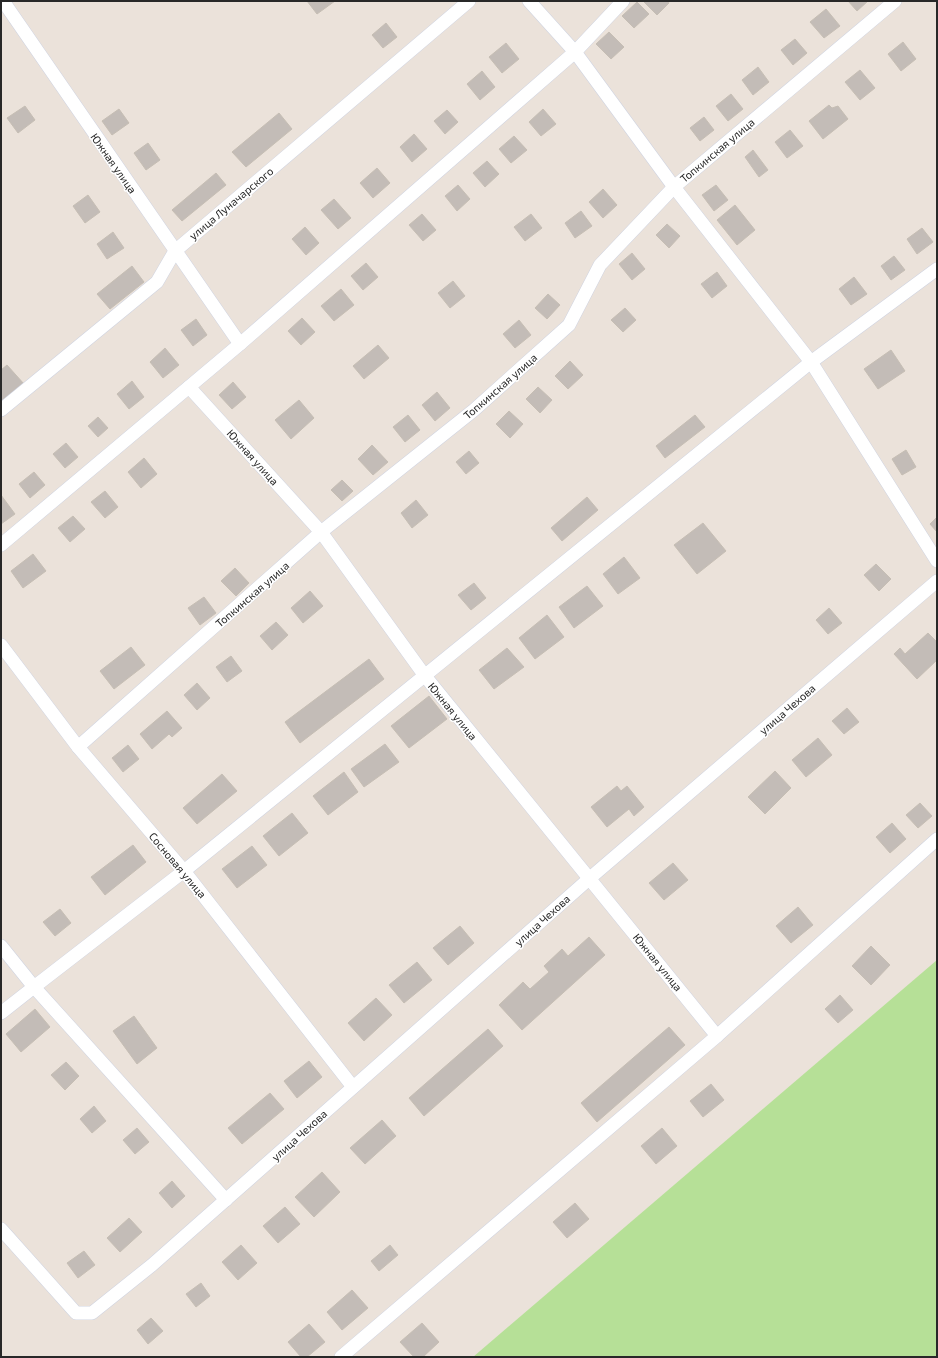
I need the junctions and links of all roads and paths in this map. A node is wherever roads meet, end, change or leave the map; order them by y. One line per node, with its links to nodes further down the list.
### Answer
1 (3, 1): 8 (street, Южная улица)
2 (469, 1): 8 (street, улица Луначарского)
3 (529, 1): 6 (street)
4 (623, 1): 6 (street)
5 (895, 1): 7 (street, Топкинская улица)
6 (575, 52): 7 (street); 10 (street)
7 (674, 187): 11 (street); 14 (street, Топкинская улица)
8 (175, 251): 10 (street, Южная улица); 13 (street, улица Луначарского)
9 (937, 268): 11 (street)
10 (240, 344): 12 (street)
11 (811, 362): 16 (street); 19 (street)
12 (188, 387): 14 (street, Южная улица); 15 (street)
13 (1, 410)
14 (321, 532): 19 (street, Южная улица); 20 (street, Топкинская улица)
15 (1, 545)
16 (937, 560)
17 (936, 584): 23 (street, улица Чехова)
18 (1, 645): 20 (street, Сосновая улица)
19 (425, 676): 22 (street); 23 (street, Южная улица)
20 (78, 747): 22 (street, Сосновая улица)
21 (937, 839): 27 (street)
22 (184, 871): 25 (street); 28 (street, Сосновая улица)
23 (590, 878): 27 (street, Южная улица); 28 (street, улица Чехова)
24 (1, 946): 25 (street)
25 (34, 987): 26 (street); 29 (street)
26 (1, 1013)
27 (717, 1036): 31 (street)
28 (353, 1087): 29 (street, улица Чехова)
29 (226, 1200): 30 (street, улица Чехова)
30 (1, 1230)
31 (341, 1357)

